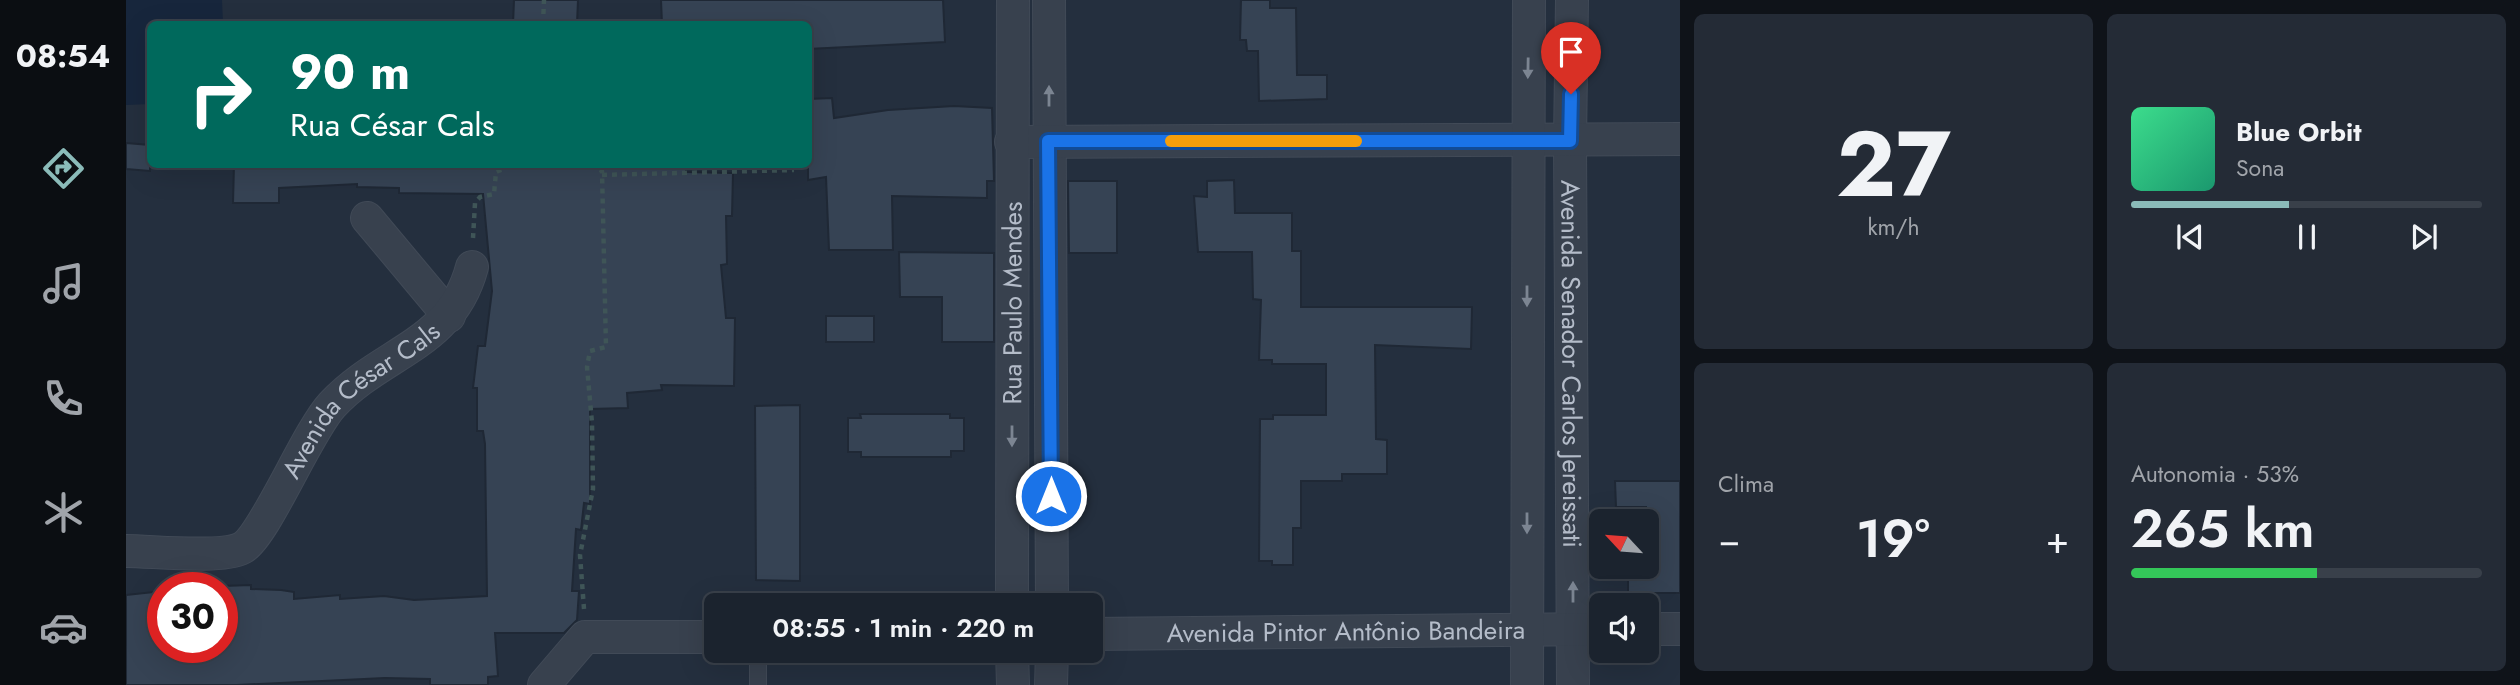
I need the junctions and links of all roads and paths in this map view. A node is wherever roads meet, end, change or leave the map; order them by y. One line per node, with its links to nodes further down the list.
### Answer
1 (544, 0): 6 (path)
2 (1013, 0): 11 (street, Rua Paulo Mendes)
3 (1049, 0): 8 (street, Rua Paulo Mendes, one-way to 3)
4 (1530, 0): 9 (street, Avenida Senador Carlos Jereissati, one-way to 9)
5 (1572, 0): 10 (street, Avenida Senador Carlos Jereissati)
6 (543, 21)
7 (1680, 139): 10 (street)
8 (1048, 141): 9 (street); 11 (street); 21 (street, Rua Paulo Mendes)
9 (1527, 141): 10 (street); 25 (street, Avenida Senador Carlos Jereissati, one-way to 25)
10 (1570, 141): 22 (street, Avenida Senador Carlos Jereissati, one-way to 10)
11 (1011, 142): 20 (street, Rua Paulo Mendes, one-way to 20)
12 (506, 168): 17 (path)
13 (595, 168): 15 (path)
14 (794, 170): 15 (path)
15 (602, 175): 27 (path)
16 (367, 218): 18 (street)
17 (472, 267): 18 (street, Avenida César Cals)
18 (449, 316): 19 (street, Avenida César Cals)
19 (126, 551)
20 (1012, 593)
21 (1052, 593)
22 (1587, 629): 25 (street, Avenida Pintor Antônio Bandeira); 37 (street, Avenida Senador Carlos Jereissati)
23 (1659, 629): 24 (street)
24 (1680, 629)
25 (1527, 630): 26 (street, Avenida Pintor Antônio Bandeira); 36 (street, Avenida Senador Carlos Jereissati)
26 (1103, 634)
27 (584, 637): 28 (street); 32 (street)
28 (704, 637)
29 (758, 663): 33 (lane)
30 (1012, 663): 34 (street)
31 (1052, 663): 35 (street)
32 (544, 685)
33 (758, 685)
34 (1013, 685)
35 (1051, 685)
36 (1527, 685)
37 (1573, 685)

